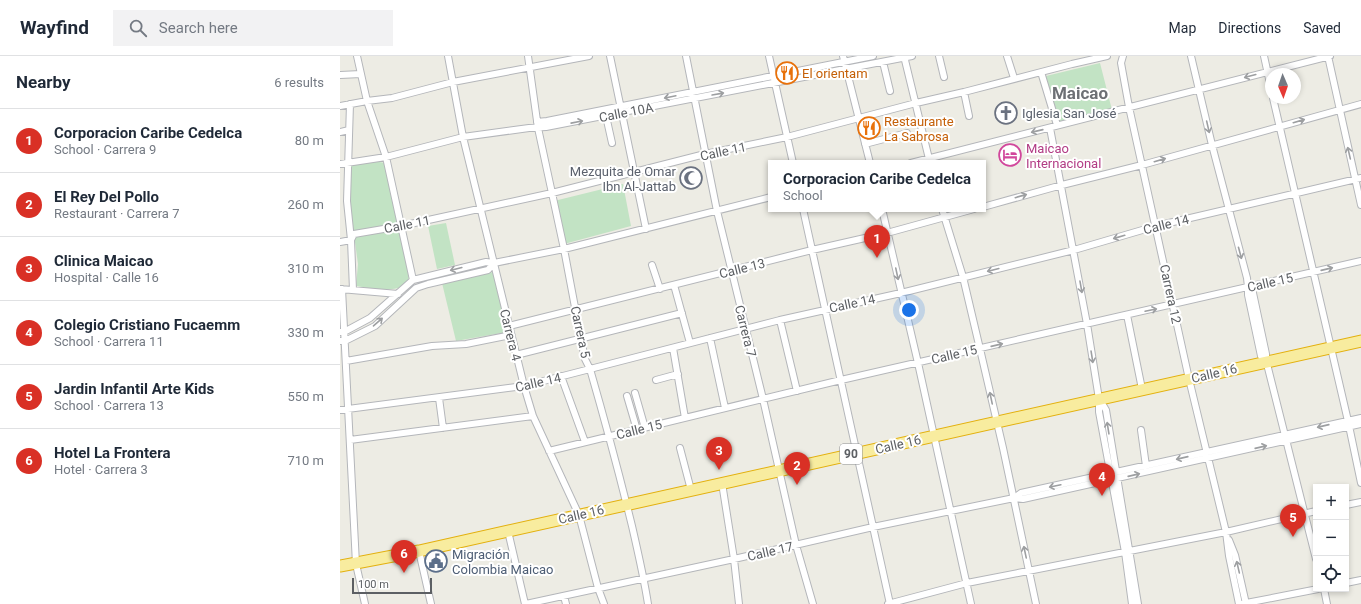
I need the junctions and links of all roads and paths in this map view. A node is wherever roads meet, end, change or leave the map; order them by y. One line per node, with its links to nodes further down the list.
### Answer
1 (357, 56): 28 (street)
2 (448, 56): 33 (street, Carrera 4)
3 (528, 56): 22 (street, Carrera 5)
4 (589, 56): 22 (street)
5 (610, 56): 47 (street)
6 (686, 56): 38 (street, Carrera 7)
7 (769, 56): 30 (street)
8 (873, 56): 19 (street, Calle 10A)
9 (912, 56): 18 (street, Calle 10A)
10 (939, 56): 31 (street)
11 (1007, 56): 32 (street)
12 (1071, 56): 21 (street)
13 (1107, 56): 21 (street, Calle 11)
14 (1123, 56): 45 (street, Carrera 12)
15 (1191, 56): 35 (street)
16 (1264, 56): 23 (street)
17 (1329, 56): 24 (street); 46 (street)
18 (904, 57): 20 (street, Calle 10A); 40 (street)
19 (844, 59): 25 (street); 30 (street, Calle 10A)
20 (883, 62): 25 (street, Calle 10A); 36 (street)
21 (1072, 64): 26 (street, Calle 11)
22 (530, 66): 33 (street); 51 (street, Carrera 5)
23 (1266, 68)
24 (1279, 68)
25 (846, 69): 34 (street, Calle 10A); 50 (street)
26 (1041, 72): 32 (street, Calle 11); 52 (street)
27 (1265, 72): 35 (street, one-way to 35)
28 (361, 74): 29 (street); 39 (street)
29 (340, 75)
30 (773, 76): 34 (street); 38 (street, Calle 10A)
31 (944, 77)
32 (1014, 78): 37 (street, Calle 11)
33 (453, 82): 39 (street); 58 (street, Carrera 4)
34 (775, 84): 38 (street, Calle 10A, one-way to 34); 59 (street)
35 (1199, 89): 45 (street); 62 (street, one-way to 62)
36 (890, 91)
37 (964, 92): 40 (street, Calle 11); 49 (street)
38 (693, 95): 47 (street, Calle 10A); 63 (street, Carrera 7)
39 (367, 101): 41 (street); 64 (street)
40 (916, 103): 50 (street, Calle 11); 67 (street)
41 (350, 104): 44 (street); 55 (street)
42 (1274, 104): 53 (street)
43 (1361, 104): 46 (street)
44 (340, 106)
45 (1129, 107): 52 (street); 71 (street, Carrera 12)
46 (1339, 109): 53 (street, one-way to 46); 73 (street, one-way to 46)
47 (622, 110): 48 (street, Calle 10A); 51 (street, Calle 10A); 72 (street)
48 (606, 116): 51 (street, Calle 10A, one-way to 48); 60 (street)
49 (969, 116)
50 (860, 118): 59 (street, Calle 11); 61 (street)
51 (538, 125): 58 (street, Calle 10A); 75 (street, Carrera 5)
52 (1057, 125): 54 (street)
53 (1280, 126): 62 (street); 76 (street)
54 (1050, 128): 68 (street, one-way to 68); 74 (street)
55 (349, 130): 56 (street); 69 (street)
56 (340, 132)
57 (907, 133): 61 (street)
58 (462, 137): 64 (street, Calle 10A); 81 (street, Carrera 4)
59 (787, 137): 63 (street, Calle 11); 65 (street)
60 (612, 143)
61 (865, 144): 66 (street)
62 (1212, 145): 71 (street, one-way to 62); 80 (street)
63 (705, 154): 72 (street, Calle 11); 82 (street, Carrera 7)
64 (386, 157): 69 (street, Calle 10A); 88 (street)
65 (792, 160)
66 (869, 160)
67 (929, 160)
68 (933, 160)
69 (347, 162): 70 (street, Calle 10A); 92 (street)
70 (340, 164)
71 (1142, 165): 74 (street); 89 (street, Carrera 12)
72 (634, 172): 75 (street, Calle 11); 90 (street)
73 (1358, 179): 76 (street, Calle 14); 78 (street)
74 (1062, 185): 79 (street, one-way to 74); 96 (street)
75 (552, 193): 81 (street, Calle 11); 94 (street, Carrera 5)
76 (1295, 194): 80 (street, Calle 14); 101 (street)
77 (768, 198): 82 (street)
78 (1361, 205)
79 (986, 206)
80 (1228, 209): 89 (street, Calle 14); 105 (street, one-way to 105)
81 (480, 210): 88 (street, Calle 11); 98 (street, Carrera 4)
82 (717, 211): 90 (street); 100 (street, Carrera 7)
83 (804, 212): 95 (street)
84 (883, 212): 91 (street)
85 (943, 212): 87 (street)
86 (963, 212): 87 (street, Calle 13)
87 (944, 217): 91 (street, Calle 13); 102 (street)
88 (401, 226): 92 (street, Calle 11); 103 (street)
89 (1156, 226): 96 (street, Calle 14, one-way to 96); 112 (street, Carrera 12)
90 (646, 228): 94 (street)
91 (887, 233): 95 (street, Calle 13); 109 (street, one-way to 109)
92 (351, 240): 93 (street, Calle 11); 108 (street)
93 (340, 242)
94 (564, 249): 98 (street); 114 (street, Carrera 5)
95 (812, 250): 100 (street, Calle 13); 113 (street)
96 (1074, 250): 102 (street, Calle 14, one-way to 102); 118 (street, one-way to 118)
97 (1361, 261): 101 (street, Calle 15, one-way to 97)
98 (494, 264): 103 (street, one-way to 103); 111 (street); 119 (street, Carrera 4)
99 (652, 265): 107 (street)
100 (732, 271): 104 (street, Calle 13); 120 (street, Carrera 7)
101 (1313, 273): 105 (street, Calle 15); 128 (street)
102 (963, 277): 109 (street, Calle 14); 130 (street)
103 (413, 280): 110 (street)
104 (674, 285): 107 (street, Calle 13); 115 (street)
105 (1248, 287): 112 (street, Calle 15); 133 (street)
106 (341, 289): 108 (street); 121 (street)
107 (660, 289): 114 (street, Calle 13)
108 (353, 290): 110 (street)
109 (901, 293): 113 (street, Calle 14); 134 (street)
110 (396, 294): 111 (street); 121 (street)
111 (407, 296): 125 (street, one-way to 111)
112 (1174, 305): 116 (street, Calle 15, one-way to 112); 139 (street, Carrera 12)
113 (825, 309): 117 (street, Calle 14); 141 (street)
114 (576, 310): 119 (street, Calle 13); 124 (street, Carrera 5)
115 (682, 313): 124 (street); 127 (street)
116 (1126, 315): 118 (street, Calle 15); 143 (street)
117 (780, 320): 120 (street, Calle 14); 144 (street)
118 (1087, 324): 130 (street, Calle 15, one-way to 118); 149 (street, one-way to 149)
119 (509, 326): 122 (street, Carrera 4)
120 (746, 329): 123 (street, Calle 14); 148 (street, Carrera 7)
121 (342, 332): 125 (street)
122 (511, 336): 131 (street, Carrera 4); 132 (street)
123 (710, 338): 127 (street, Calle 14); 150 (street)
124 (581, 339): 131 (street); 135 (street, Carrera 5)
125 (342, 341): 132 (street)
126 (1361, 341): 128 (highway, Calle 16 / 90)
127 (690, 343): 129 (street, Calle 14)
128 (1331, 347): 133 (highway, Calle 16 / 90); 157 (street)
129 (673, 348): 135 (street, Calle 14); 136 (street)
130 (980, 349): 134 (street, Calle 15); 156 (street, one-way to 130)
131 (516, 355): 142 (street, Carrera 4)
132 (346, 361): 138 (street)
133 (1266, 362): 139 (highway, Calle 16 / 90); 165 (street)
134 (918, 363): 141 (street, Calle 15); 163 (street)
135 (590, 369): 137 (street, Calle 14); 164 (street, Carrera 5)
136 (678, 374): 140 (street); 154 (street)
137 (561, 376): 142 (street, Calle 14); 167 (street)
138 (343, 379): 152 (street)
139 (1189, 379): 143 (highway, Calle 16 / 90); 171 (street, Carrera 12)
140 (656, 380)
141 (841, 380): 144 (street, Calle 15); 170 (street)
142 (524, 386): 147 (street, Calle 14); 153 (street, Carrera 4)
143 (1142, 389): 149 (highway, Calle 16 / 90)
144 (797, 391): 148 (street, Calle 15)
145 (636, 393): 160 (street)
146 (628, 396): 161 (street)
147 (439, 398): 152 (street, Calle 14); 159 (street)
148 (763, 399): 150 (street, Calle 15); 173 (street, Carrera 7)
149 (1099, 399): 156 (highway, Calle 16 / 90); 174 (street)
150 (725, 408): 154 (street, Calle 15)
151 (340, 410): 152 (street, Calle 14)
152 (348, 410): 166 (street)
153 (533, 416): 159 (street); 169 (street, Carrera 4)
154 (686, 418): 160 (street, Calle 15)
155 (1361, 418): 157 (street, Calle 17)
156 (996, 422): 163 (highway, Calle 16 / 90); 178 (street)
157 (1349, 424): 158 (street, Calle 17); 165 (street, Calle 17); 176 (street)
158 (1361, 424)
159 (443, 428): 166 (street)
160 (645, 428): 161 (street, Calle 15)
161 (637, 430): 164 (street, Calle 15)
162 (1141, 430): 172 (street)
163 (934, 436): 170 (highway, Calle 16 / 90); 182 (street)
164 (609, 437): 167 (street, Calle 15); 180 (street, Carrera 5)
165 (1285, 438): 171 (street, Calle 17); 184 (street)
166 (350, 440): 194 (street)
167 (585, 442): 169 (street, Calle 15)
168 (680, 448): 177 (street)
169 (549, 451): 185 (street, Carrera 4)
170 (857, 453): 173 (highway, Calle 16 / 90); 186 (street)
171 (1208, 455): 172 (street, Calle 17, one-way to 172); 174 (street, Calle 17, one-way to 171); 188 (street, Carrera 12)
172 (1146, 466): 174 (street, Calle 17)
173 (779, 470): 175 (highway, Calle 16 / 90); 189 (street, Carrera 7)
174 (1114, 476): 178 (street, Calle 17); 191 (street)
175 (722, 483): 177 (highway, Calle 16 / 90); 193 (street)
176 (1361, 483)
177 (691, 490): 180 (highway, Calle 16 / 90)
178 (1014, 498): 182 (street, Calle 17); 196 (street, one-way to 178)
179 (1361, 502): 181 (street)
180 (627, 504): 185 (highway, Calle 16 / 90); 197 (street, Carrera 5)
181 (1349, 504)
182 (951, 512): 186 (street, Calle 17); 199 (street)
183 (1313, 512): 184 (street)
184 (1304, 514): 188 (street); 192 (street)
185 (579, 515): 187 (highway, Calle 16 / 90); 201 (street, Carrera 4)
186 (873, 527): 189 (street, Calle 17); 213 (street)
187 (508, 531): 190 (highway, Calle 16 / 90); 207 (street)
188 (1226, 532): 191 (street); 218 (street, Carrera 12)
189 (796, 545): 193 (street, Calle 17); 212 (street, Carrera 7)
190 (419, 551): 194 (highway, Calle 16 / 90); 206 (street)
191 (1127, 552): 196 (street); 216 (street); 217 (street)
192 (1315, 556)
193 (734, 559): 197 (street, Calle 17); 211 (street)
194 (356, 564): 195 (highway, Calle 16 / 90); 205 (street)
195 (340, 566)
196 (1029, 570): 199 (street); 215 (street)
197 (644, 579): 201 (street, Calle 17); 210 (street, Carrera 5)
198 (1361, 580): 200 (street)
199 (967, 582): 213 (street); 214 (street)
200 (1349, 582)
201 (598, 588): 204 (street, Calle 17); 209 (street, Carrera 4)
202 (1313, 590): 218 (street)
203 (1325, 592): 219 (street)
204 (564, 596): 207 (street, Calle 17); 208 (street)
205 (365, 604)
206 (431, 604)
207 (526, 604)
208 (566, 604)
209 (604, 604)
210 (648, 604)
211 (739, 604)
212 (813, 604)
213 (890, 604)
214 (971, 604)
215 (1036, 604)
216 (1132, 604)
217 (1138, 604)
218 (1243, 604)
219 (1327, 604)

